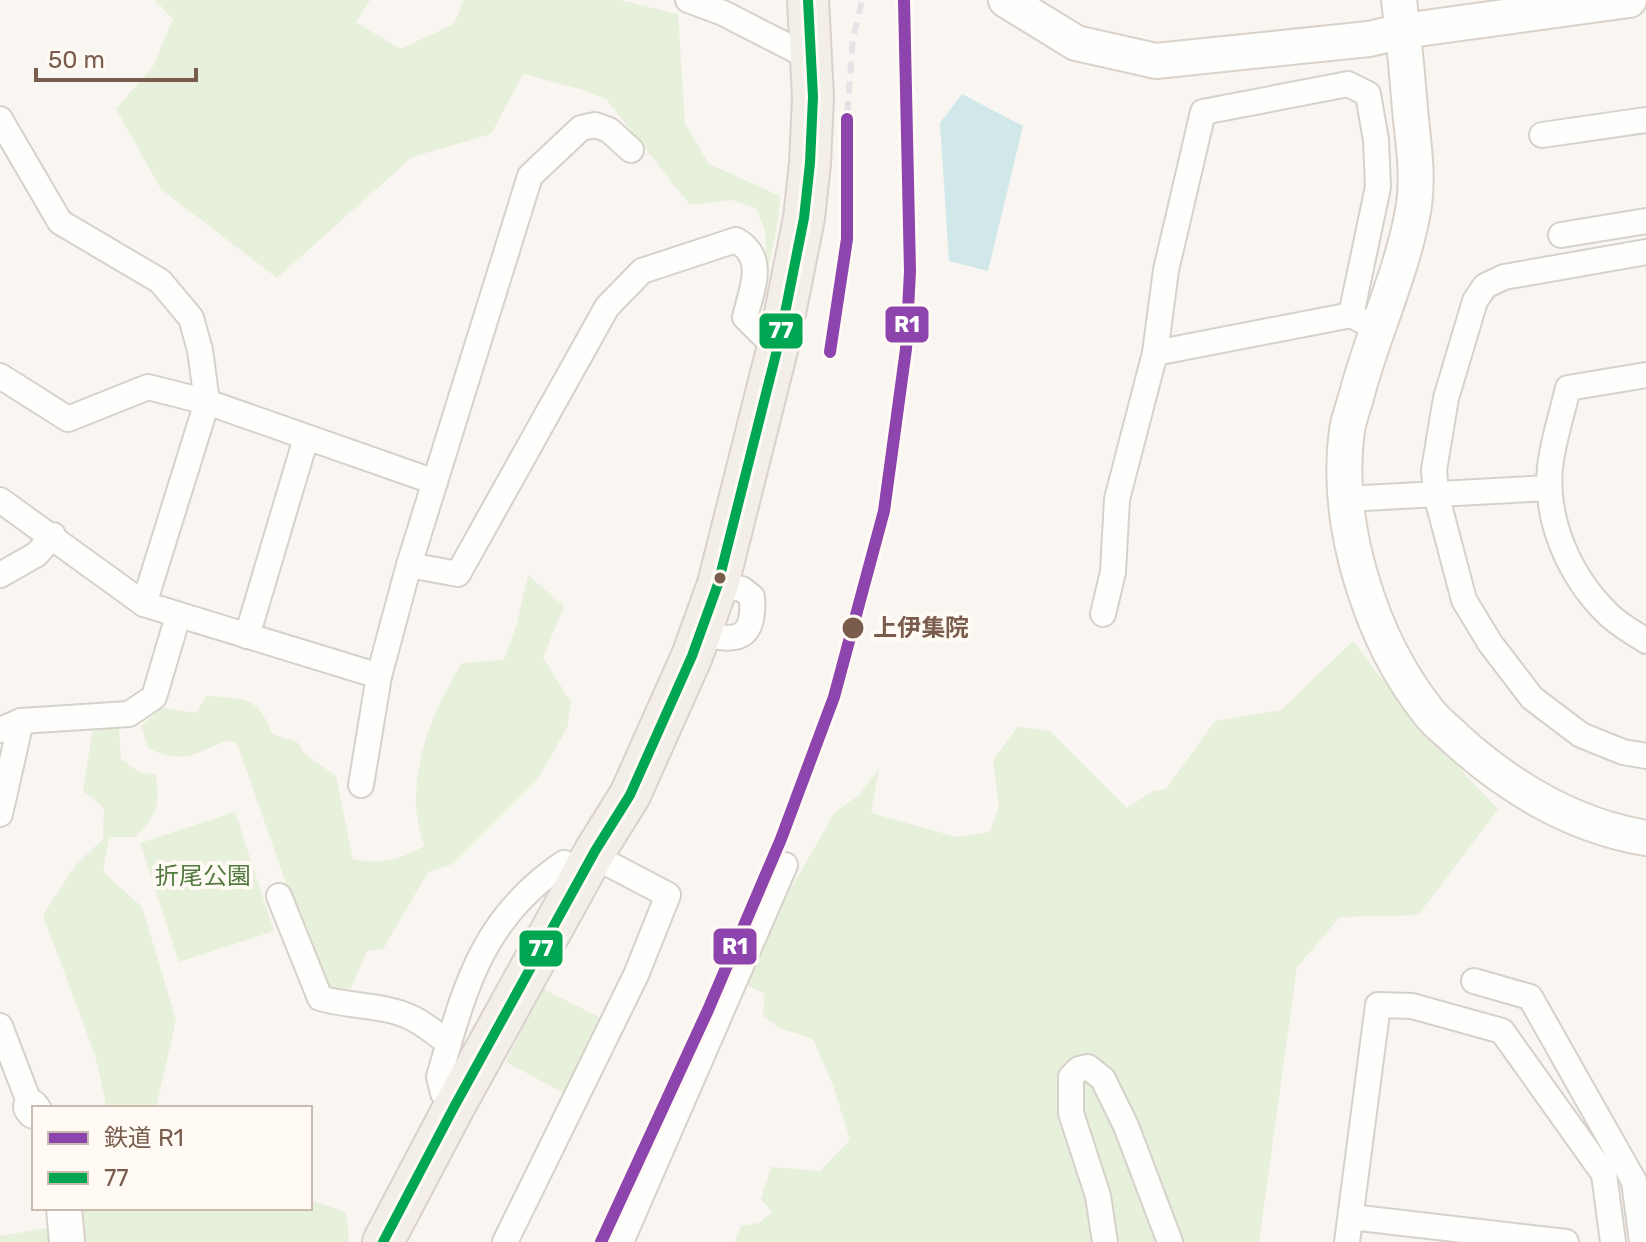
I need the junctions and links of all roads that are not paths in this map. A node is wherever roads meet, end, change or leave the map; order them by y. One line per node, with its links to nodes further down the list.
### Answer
1 (688, 0): 6 (street)
2 (808, 0): 6 (main road)
3 (1006, 0): 5 (street)
4 (1629, 0): 5 (street)
5 (1401, 15): 14 (street)
6 (811, 58): 15 (main road)
7 (0, 119): 19 (street)
8 (1646, 120): 9 (street)
9 (1542, 135)
10 (631, 150): 21 (street)
11 (1646, 221): 12 (street)
12 (1561, 235)
13 (1646, 252): 23 (street)
14 (1364, 322): 16 (street); 16 (street); 24 (street)
15 (780, 338): 27 (street); 40 (main road)
16 (1155, 353): 30 (street)
17 (1646, 375): 22 (street)
18 (0, 376): 19 (street)
19 (207, 402): 20 (street); 29 (street)
20 (306, 438): 21 (street); 32 (street)
21 (435, 482): 27 (street)
22 (1549, 488): 23 (street); 33 (street)
23 (1436, 494): 24 (street); 36 (street)
24 (1346, 499): 39 (street)
25 (0, 500): 26 (street)
26 (53, 535): 28 (street); 29 (street)
27 (409, 565): 34 (street)
28 (0, 575)
29 (144, 604): 31 (street)
30 (1103, 614)
31 (178, 616): 32 (street); 35 (street)
32 (247, 636): 34 (street)
33 (1646, 641)
34 (379, 676): 37 (street)
35 (10, 726): 38 (street)
36 (1646, 756)
37 (361, 785)
38 (0, 814)
39 (1646, 838)
40 (589, 863): 45 (street); 47 (main road); 52 (street)
41 (785, 865): 53 (street)
42 (279, 896): 45 (street)
43 (1474, 981): 59 (street)
44 (0, 1026): 46 (street)
45 (449, 1043): 47 (street)
46 (32, 1106)
47 (454, 1107): 51 (main road)
48 (64, 1210): 50 (street)
49 (1351, 1217): 56 (street); 57 (street); 58 (street)
50 (67, 1242)
51 (383, 1242)
52 (505, 1242)
53 (621, 1242)
54 (1105, 1242): 55 (street)
55 (1170, 1242)
56 (1347, 1242)
57 (1566, 1242)
58 (1613, 1242)
59 (1642, 1242)

